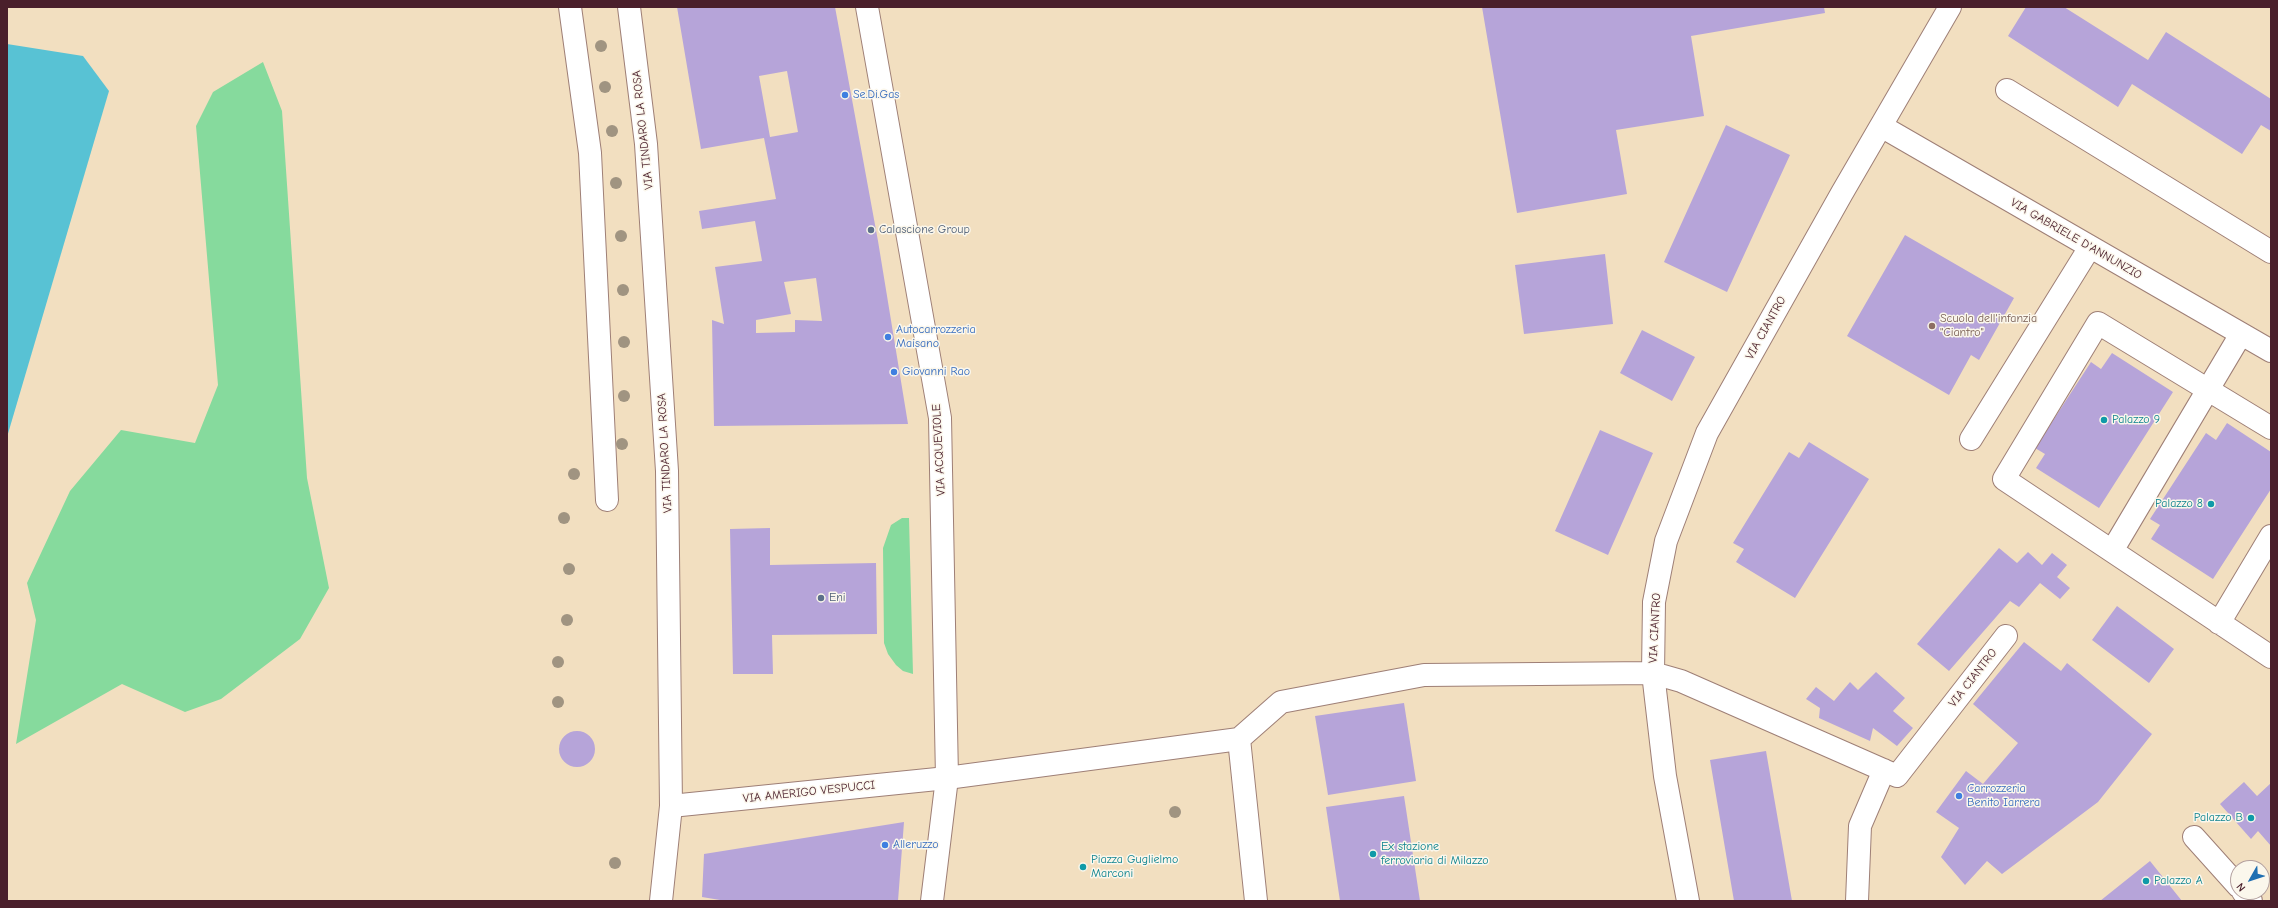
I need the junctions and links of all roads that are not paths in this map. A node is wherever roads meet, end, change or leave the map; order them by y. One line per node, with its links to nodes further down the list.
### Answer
1 (570, 7): 14 (street)
2 (629, 7): 24 (street, VIA TINDARO LA ROSA)
3 (867, 7): 23 (street, VIA ACQUEVIOLE)
4 (1950, 7): 6 (street, VIA CIANTRO)
5 (2007, 90): 8 (street)
6 (1881, 126): 7 (street, VIA GABRIELE D'ANNUNZIO); 20 (street, VIA CIANTRO)
7 (2090, 247): 9 (street, VIA GABRIELE D'ANNUNZIO); 13 (street)
8 (2271, 252)
9 (2240, 334): 10 (street, VIA GABRIELE D'ANNUNZIO); 11 (street)
10 (2271, 351)
11 (2208, 389): 12 (street); 16 (street); 16 (street)
12 (2271, 428)
13 (1971, 439)
14 (607, 500)
15 (2271, 536): 17 (street)
16 (2112, 551): 17 (street)
17 (2219, 623): 19 (street)
18 (2006, 636): 22 (street, VIA CIANTRO)
19 (2271, 657)
20 (1653, 673): 21 (street); 22 (street, VIA CIANTRO); 30 (street, VIA CIANTRO)
21 (1239, 740): 23 (street, VIA AMERIGO VESPUCCI); 29 (street)
22 (1884, 770): 31 (street)
23 (947, 778): 24 (street, VIA AMERIGO VESPUCCI); 28 (street, VIA ACQUEVIOLE)
24 (671, 806): 27 (street, VIA TINDARO LA ROSA)
25 (2194, 837): 26 (street)
26 (2230, 877)
27 (661, 901)
28 (932, 901)
29 (1256, 901)
30 (1688, 901)
31 (1857, 901)

